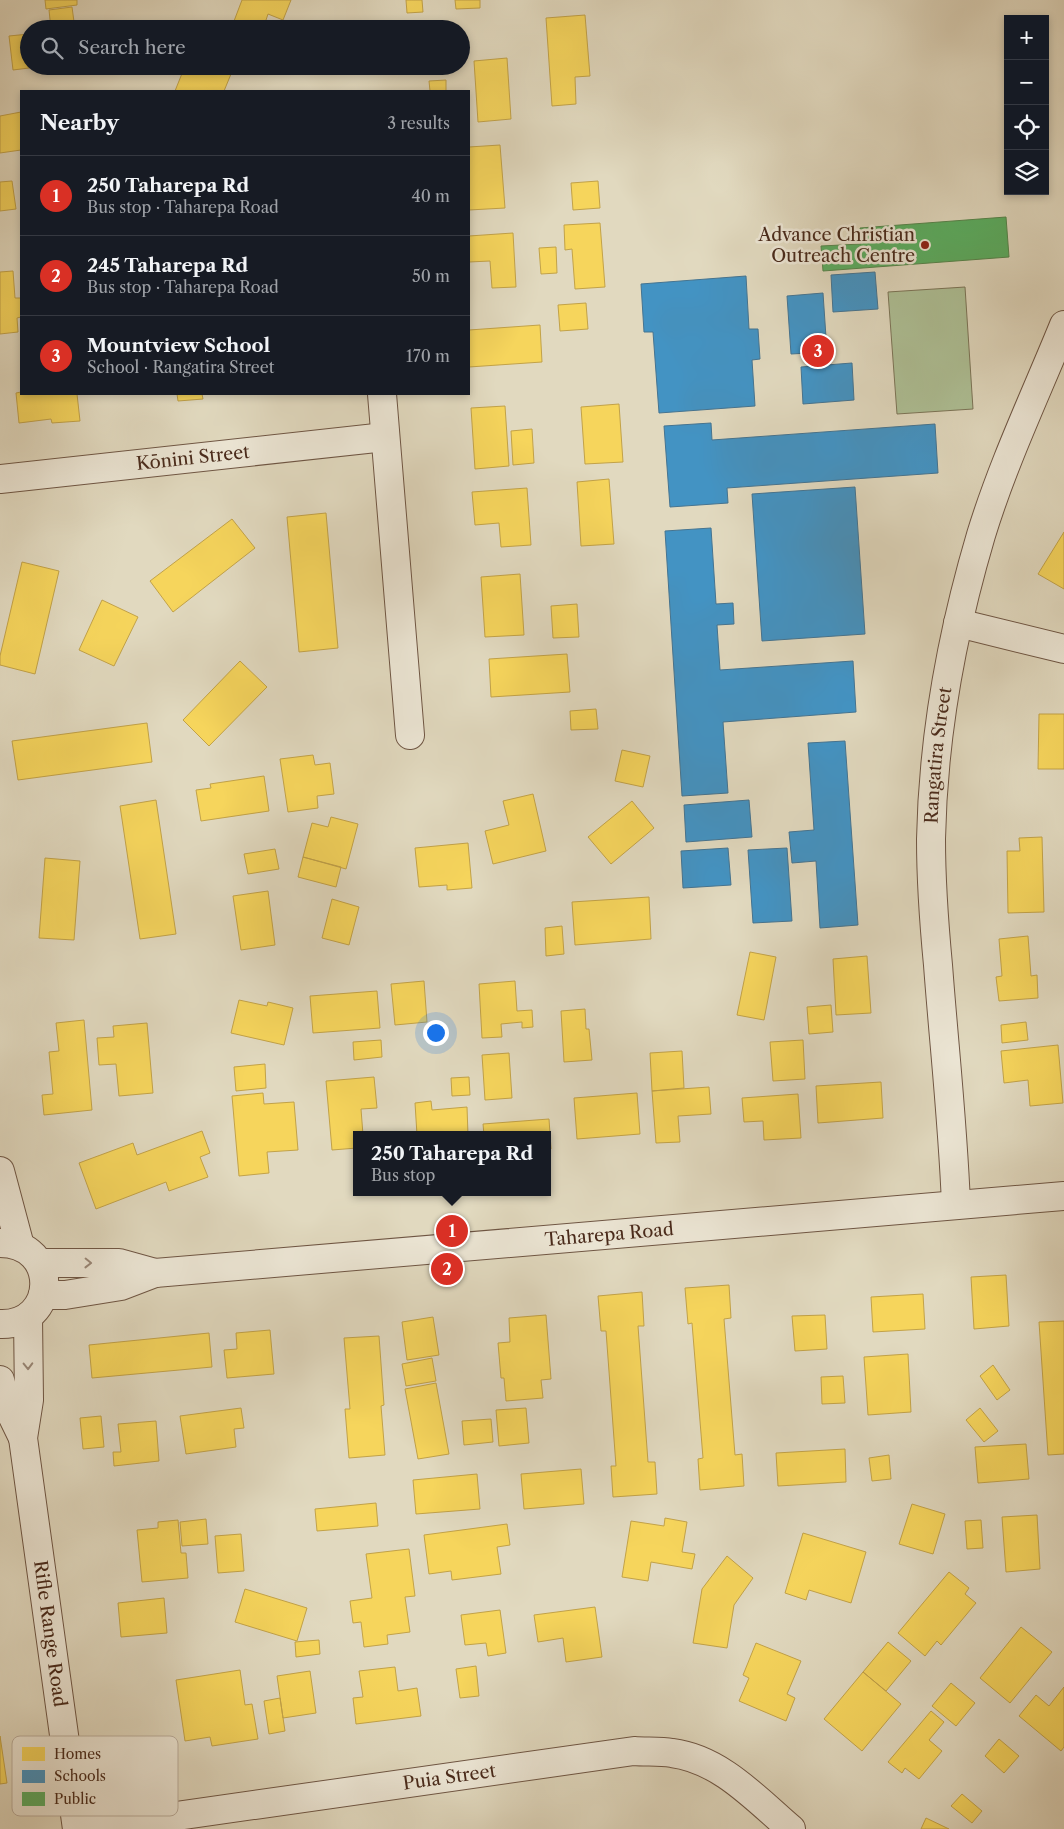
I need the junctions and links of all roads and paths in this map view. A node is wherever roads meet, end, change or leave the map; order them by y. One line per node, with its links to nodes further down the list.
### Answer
1 (1064, 324): 5 (street, Rangatira Street)
2 (382, 395): 3 (street)
3 (385, 437): 4 (street, Kōnini Street); 7 (street)
4 (0, 479)
5 (958, 623): 6 (street); 10 (street, Rangatira Street)
6 (1064, 649)
7 (410, 735)
8 (0, 1171): 11 (street)
9 (1064, 1196): 10 (street, Taharepa Road)
10 (956, 1205): 12 (street, Taharepa Road)
11 (20, 1251): 12 (street, Taharepa Road, one-way to 12); 13 (street)
12 (155, 1273): 13 (street, Taharepa Road)
13 (43, 1295): 14 (street)
14 (28, 1317): 15 (street); 17 (street, Rifle Range Road, one-way to 17)
15 (0, 1324)
16 (0, 1380): 17 (street, Rifle Range Road)
17 (23, 1438): 18 (street, Rifle Range Road)
18 (64, 1736)
19 (75, 1816): 22 (street, Rifle Range Road)
20 (176, 1816): 23 (street, Puia Street)
21 (178, 1816): 24 (street, Puia Street)
22 (77, 1829)
23 (85, 1829)
24 (791, 1829)

